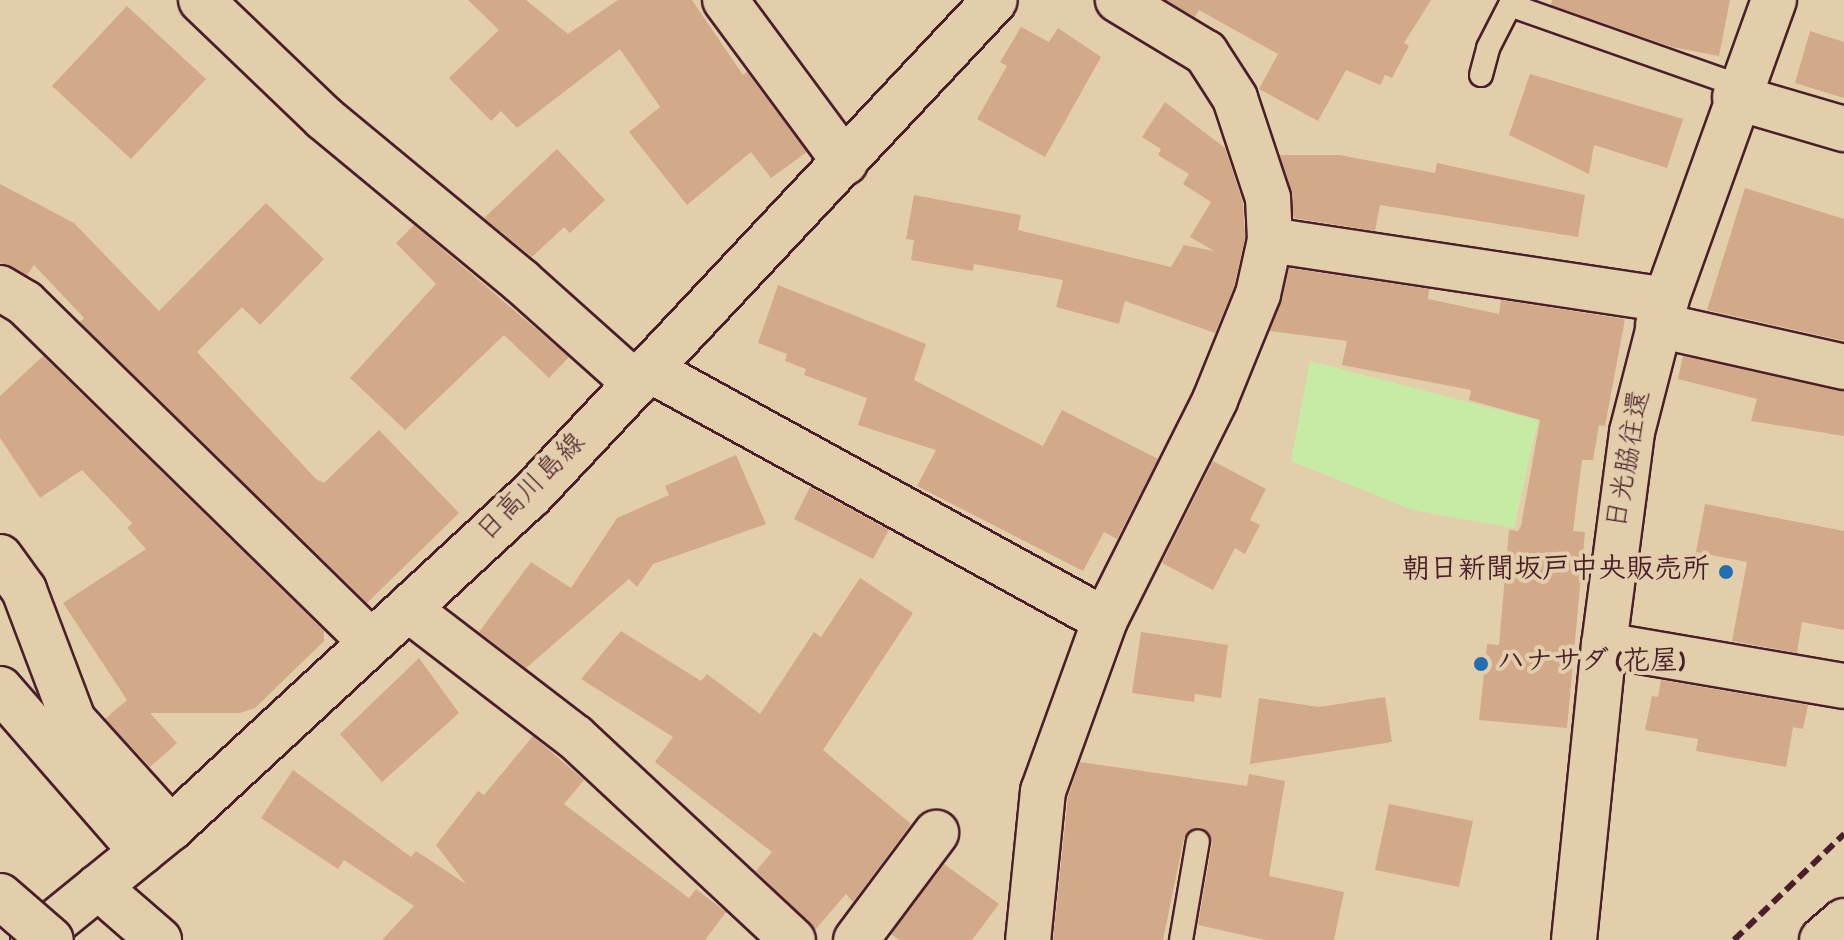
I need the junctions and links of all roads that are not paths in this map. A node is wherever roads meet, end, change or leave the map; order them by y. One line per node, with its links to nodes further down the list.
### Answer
1 (201, 0): 14 (main road)
2 (725, 0): 9 (main road)
3 (995, 0): 9 (main road, 日高川島線)
4 (1118, 0): 10 (main road)
5 (1774, 0): 7 (main road, 日光脇往還)
6 (1481, 75): 7 (lane)
7 (1738, 92): 8 (main road); 12 (main road, 日光脇往還)
8 (1844, 129)
9 (845, 162): 14 (main road, 日高川島線)
10 (1270, 240): 12 (main road); 17 (main road)
11 (0, 288): 18 (main road)
12 (1662, 313): 13 (main road); 19 (main road, 日光脇往還)
13 (1844, 367)
14 (643, 377): 16 (main road, 日高川島線); 17 (main road)
15 (0, 557): 23 (main road)
16 (408, 609): 18 (main road, 日高川島線); 31 (main road)
17 (1105, 620): 33 (main road)
18 (371, 642): 23 (main road, 日高川島線)
19 (1604, 645): 20 (main road); 35 (main road, 日光脇往還)
20 (1844, 686)
21 (0, 689): 23 (main road)
22 (936, 833): 32 (main road)
23 (156, 840): 25 (main road, 日高川島線)
24 (1198, 841): 34 (lane)
25 (98, 887): 28 (main road, 日高川島線); 30 (main road)
26 (0, 896): 29 (main road, bridge)
27 (1844, 921): 36 (main road)
28 (33, 940)
29 (51, 940)
30 (159, 940)
31 (793, 940)
32 (856, 940)
33 (1028, 940)
34 (1181, 940)
35 (1574, 940)
36 (1822, 940)

